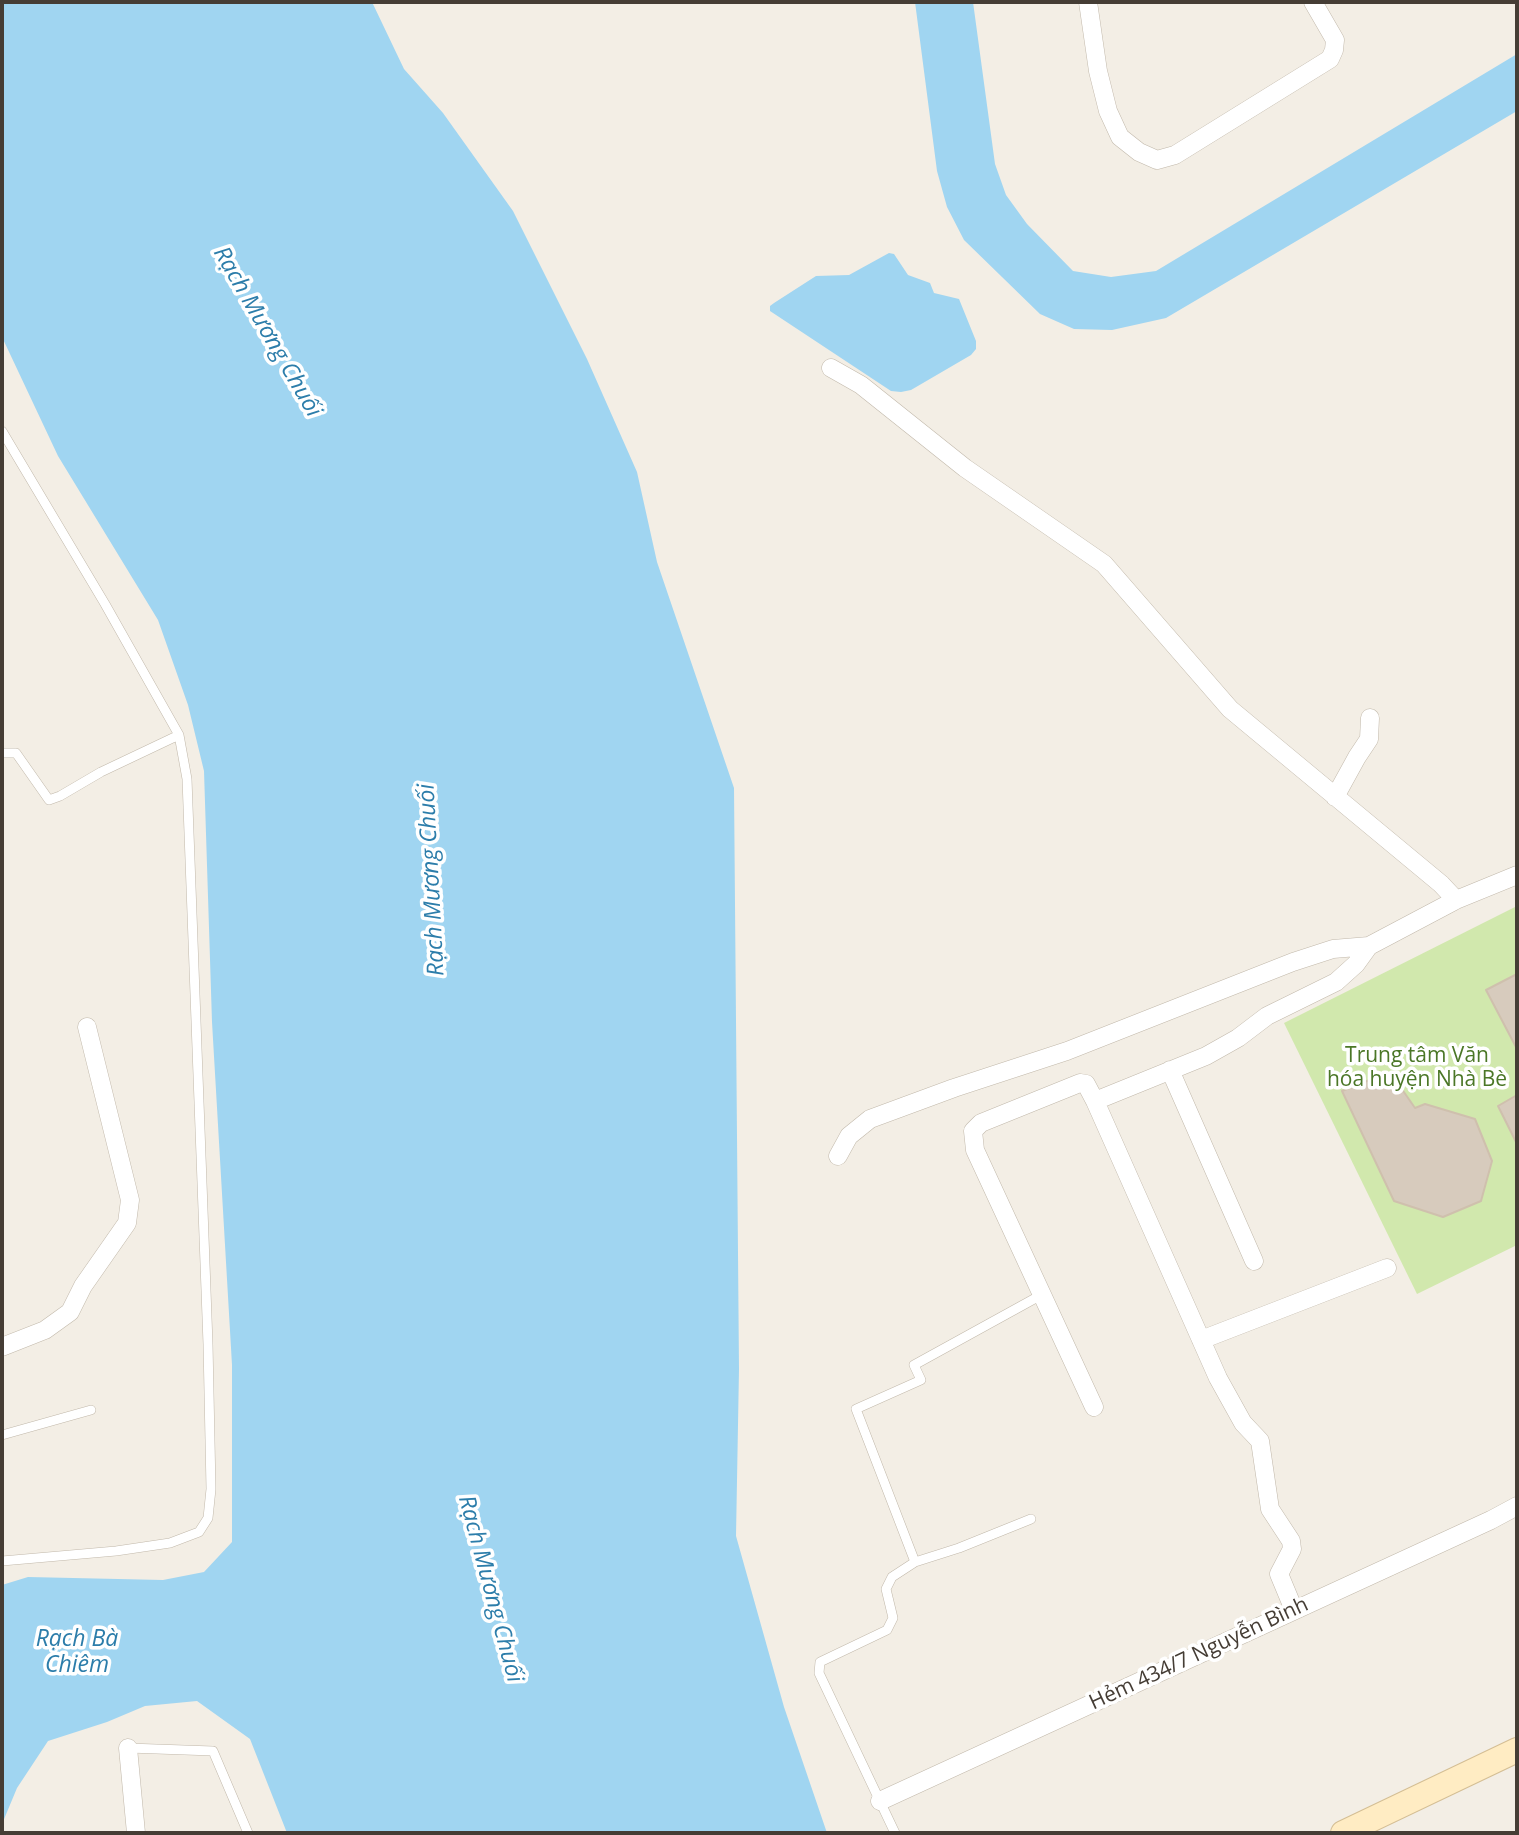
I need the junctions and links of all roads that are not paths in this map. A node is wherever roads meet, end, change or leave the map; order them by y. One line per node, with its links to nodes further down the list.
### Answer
1 (1088, 2): 2 (street)
2 (1312, 2)
3 (831, 368): 8 (street)
4 (2, 430): 6 (lane)
5 (1370, 718): 8 (street)
6 (179, 735): 7 (lane); 26 (lane)
7 (2, 753)
8 (1335, 797): 10 (street)
9 (1517, 875): 10 (street)
10 (1456, 900): 11 (street)
11 (1369, 946): 13 (street); 15 (street)
12 (87, 1027): 20 (street)
13 (1170, 1070): 14 (street); 16 (street)
14 (1095, 1101): 18 (street); 19 (street)
15 (838, 1156)
16 (1254, 1261)
17 (1387, 1268): 19 (street)
18 (1043, 1294): 21 (street); 27 (lane)
19 (1201, 1340): 28 (street)
20 (2, 1347)
21 (1094, 1407)
22 (91, 1410): 23 (lane)
23 (2, 1435)
24 (1517, 1506): 28 (street, Hẻm 434/7 Nguyễn Bình)
25 (1031, 1519): 27 (lane)
26 (2, 1561)
27 (915, 1562): 31 (lane)
28 (1294, 1610): 31 (street, Hẻm 434/7 Nguyễn Bình)
29 (128, 1748): 32 (street); 33 (lane)
30 (1517, 1750): 35 (main road)
31 (880, 1801): 34 (lane)
32 (136, 1833)
33 (248, 1833)
34 (895, 1833)
35 (1343, 1833)

